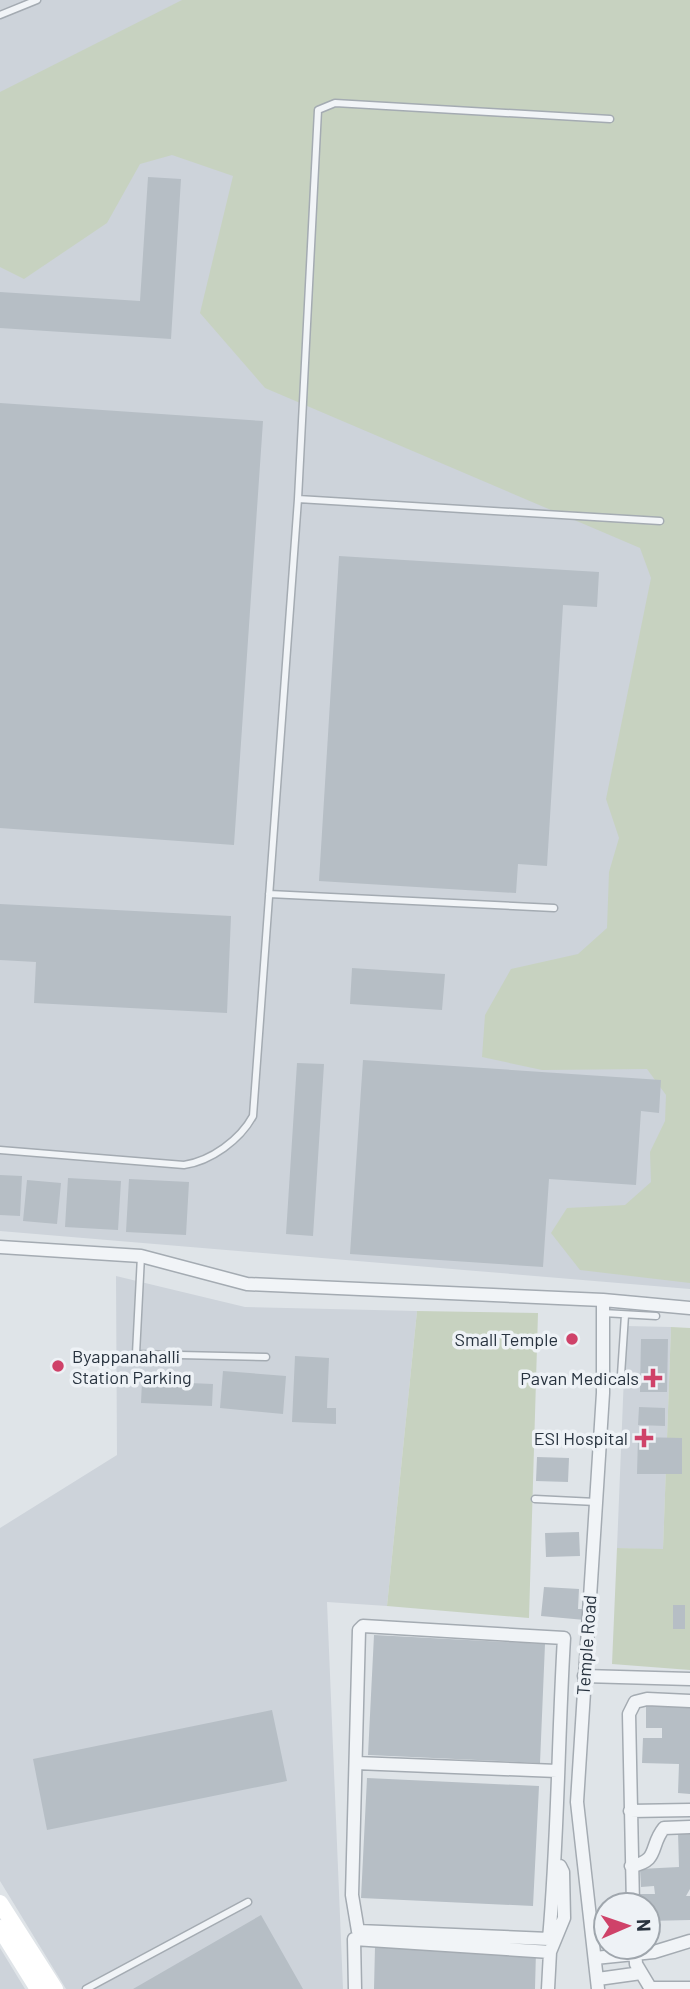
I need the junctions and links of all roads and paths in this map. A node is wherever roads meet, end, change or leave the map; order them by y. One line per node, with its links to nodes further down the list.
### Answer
1 (37, 0): 2 (lane)
2 (0, 15)
3 (610, 119): 4 (lane)
4 (298, 499): 5 (lane); 6 (lane)
5 (660, 521)
6 (270, 894): 7 (lane); 8 (lane)
7 (554, 908)
8 (0, 1150)
9 (0, 1247): 10 (street)
10 (141, 1256): 11 (street); 15 (lane)
11 (603, 1307): 12 (street); 13 (lane); 18 (street, Temple Road)
12 (690, 1308)
13 (625, 1315): 14 (lane); 16 (lane)
14 (656, 1316)
15 (266, 1357)
16 (621, 1375)
17 (535, 1499): 18 (lane)
18 (596, 1502): 19 (street, Temple Road)
19 (584, 1676): 20 (street); 25 (street, Temple Road)
20 (690, 1679)
21 (690, 1701): 27 (street)
22 (356, 1763): 23 (street); 23 (street); 29 (street)
23 (557, 1772): 24 (street)
24 (555, 1806): 25 (street); 29 (street)
25 (577, 1807): 35 (street, Temple Road)
26 (690, 1810): 27 (street)
27 (630, 1811): 30 (street)
28 (690, 1827): 30 (street)
29 (556, 1860): 38 (street)
30 (631, 1866): 31 (street)
31 (632, 1891)
32 (248, 1902): 46 (lane)
33 (0, 1903): 45 (main road)
34 (0, 1928): 44 (main road)
35 (592, 1933)
36 (690, 1941): 37 (street)
37 (662, 1950)
38 (550, 1952): 47 (street); 48 (street)
39 (595, 1961): 42 (street, Temple Road)
40 (636, 1961): 41 (street)
41 (641, 1973): 42 (street); 49 (street)
42 (598, 1984)
43 (690, 1988): 49 (street)
44 (38, 1989)
45 (55, 1989)
46 (86, 1989)
47 (355, 1989)
48 (548, 1989)
49 (651, 1989)

